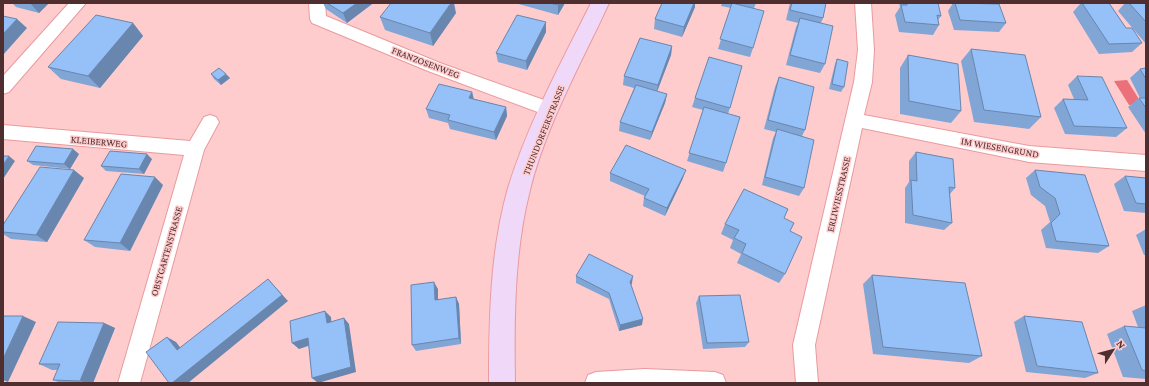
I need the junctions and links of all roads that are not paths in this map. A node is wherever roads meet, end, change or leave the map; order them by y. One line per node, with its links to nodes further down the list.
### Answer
1 (78, 3): 5 (street)
2 (317, 3): 6 (street, FRANZOSENWEG)
3 (600, 3): 6 (street, THUNDORFERSTRASSE)
4 (863, 3): 7 (street, ERLIWIESSTRASSE)
5 (3, 87)
6 (549, 108): 13 (street, THUNDORFERSTRASSE)
7 (855, 120): 11 (street, IM WIESENGRUND); 16 (street, ERLIWIESSTRASSE)
8 (210, 122): 10 (street, OBSTGARTENSTRASSE)
9 (3, 132): 10 (street, KLEIBERWEG)
10 (195, 149): 12 (street, OBSTGARTENSTRASSE)
11 (1146, 163)
12 (130, 383)
13 (502, 383)
14 (596, 383): 15 (street)
15 (715, 383)
16 (807, 383)

